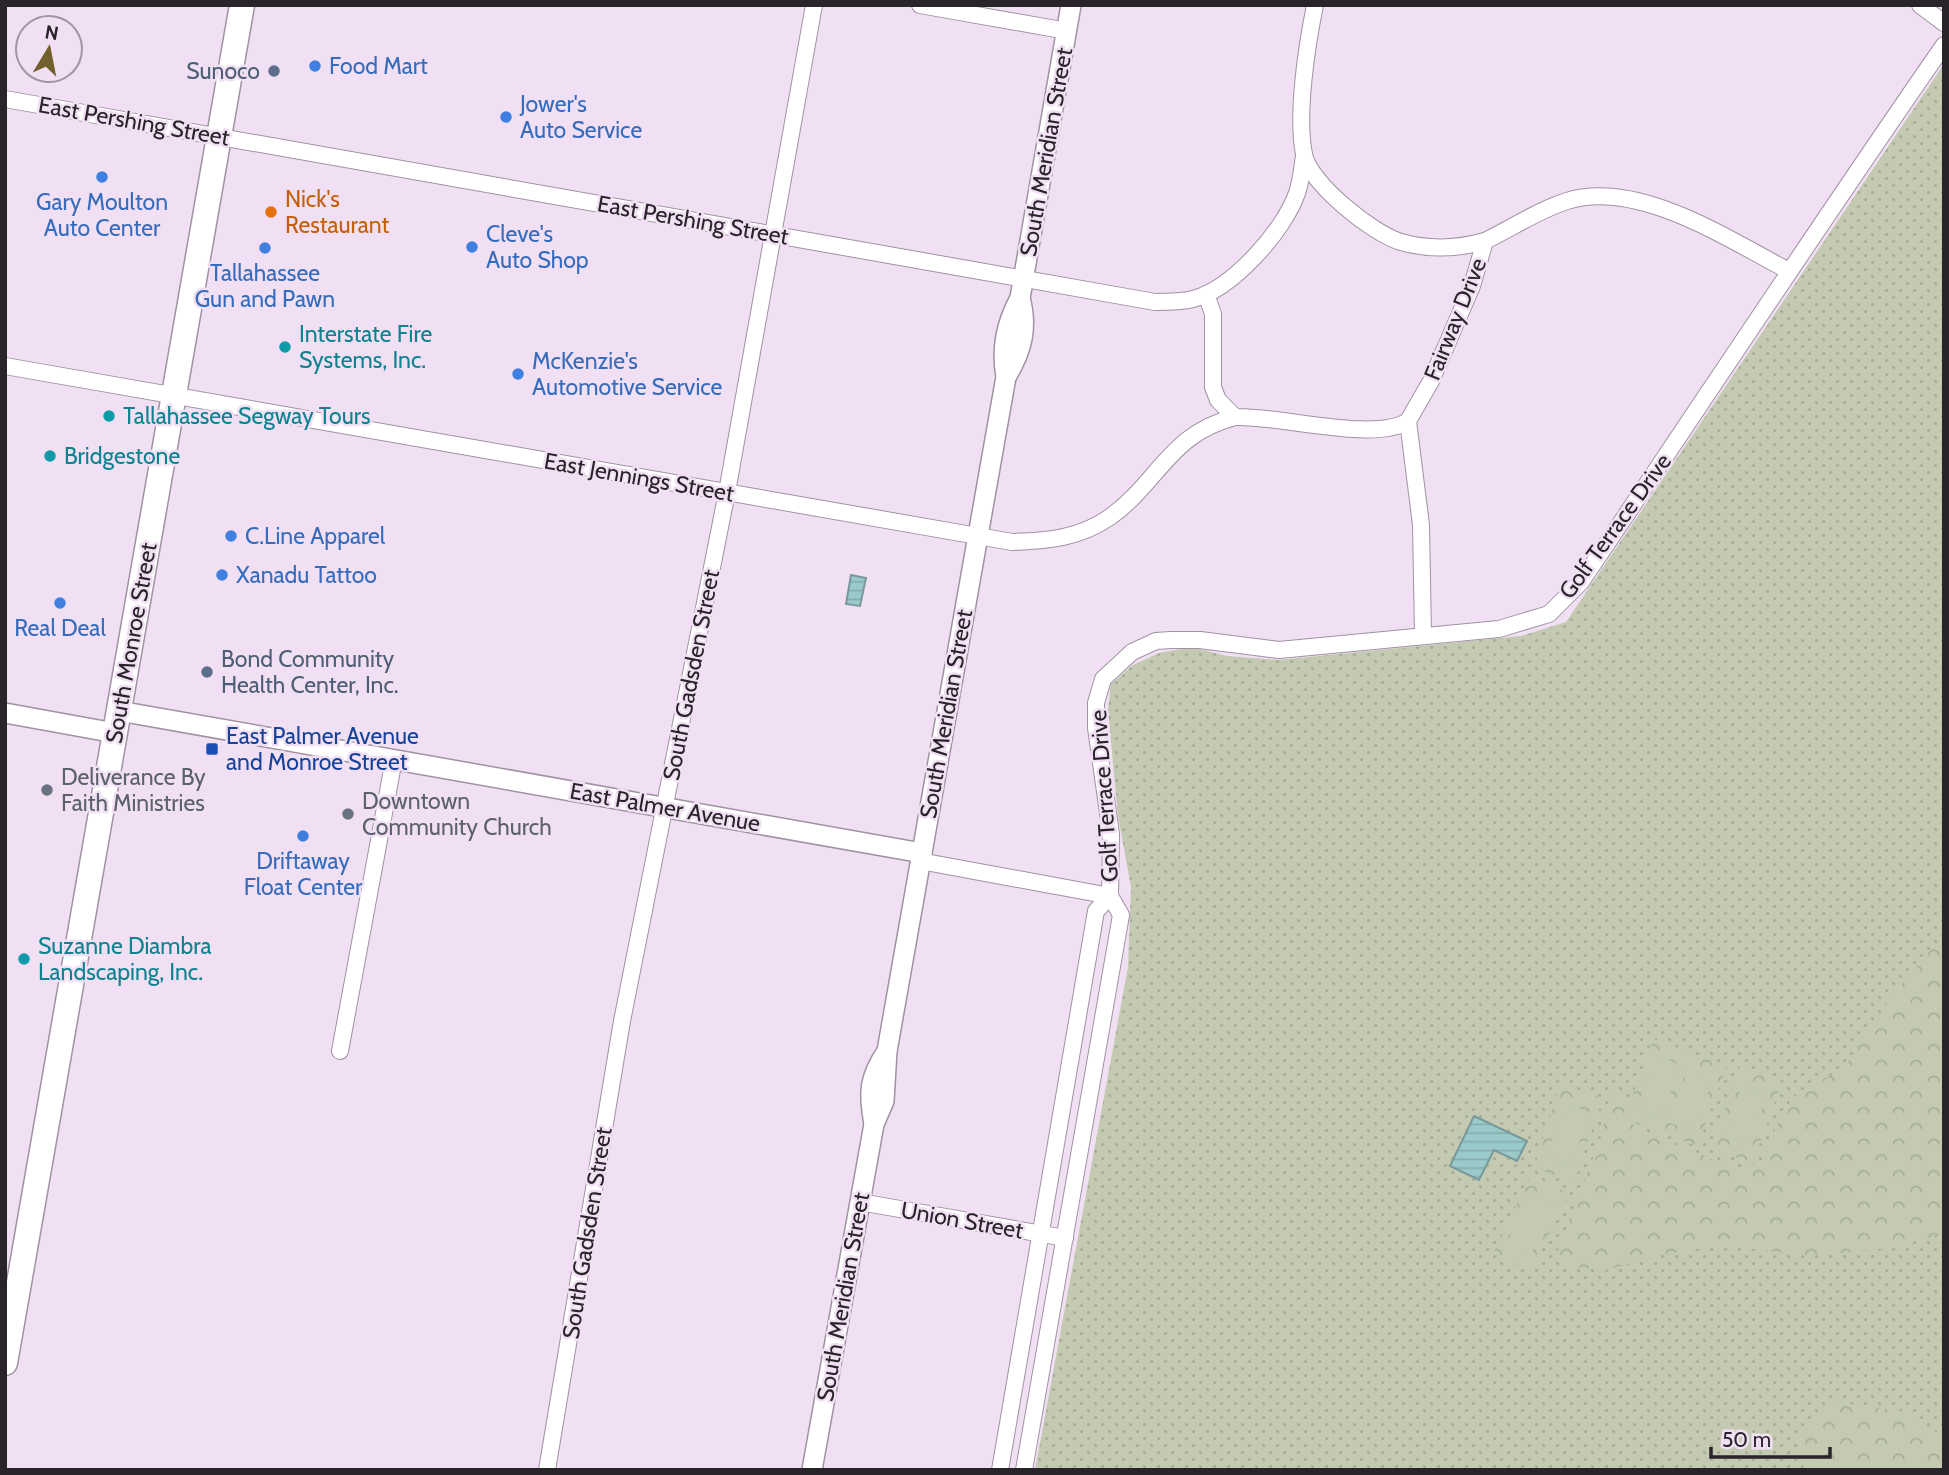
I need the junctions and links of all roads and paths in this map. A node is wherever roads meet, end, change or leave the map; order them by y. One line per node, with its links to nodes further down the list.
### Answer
1 (242, 5): 11 (main road, South Monroe Street)
2 (814, 5): 13 (street, South Gadsden Street)
3 (920, 5): 8 (street)
4 (1071, 5): 8 (street, South Meridian Street)
5 (1315, 5): 12 (street, East Pershing Street)
6 (1920, 5): 7 (street)
7 (1944, 23)
8 (1067, 31): 16 (street, South Meridian Street)
9 (1944, 45): 15 (street, Golf Terrace Drive)
10 (5, 99): 11 (street, East Pershing Street)
11 (220, 135): 13 (street, East Pershing Street); 19 (main road, South Monroe Street)
12 (1304, 156): 14 (street); 17 (street, East Pershing Street)
13 (774, 234): 16 (street, East Pershing Street); 22 (street, South Gadsden Street)
14 (1485, 241): 15 (street, Fairway Drive); 21 (street, Fairway Drive)
15 (1787, 270): 24 (street, Golf Terrace Drive)
16 (1022, 289): 17 (street, East Pershing Street); 23 (street, South Meridian Street)
17 (1206, 294): 20 (street)
18 (5, 366): 19 (street, East Jennings Street)
19 (175, 396): 22 (street, East Jennings Street); 26 (main road, South Monroe Street)
20 (1235, 417): 21 (street, East Jennings Street); 23 (street, East Jennings Street)
21 (1408, 421): 24 (street)
22 (727, 492): 23 (street, East Jennings Street); 28 (street, South Gadsden Street)
23 (976, 536): 29 (street, South Meridian Street)
24 (1423, 635): 30 (street, Golf Terrace Drive)
25 (5, 713): 26 (street, East Palmer Avenue)
26 (117, 722): 27 (street, East Palmer Avenue); 35 (main road, South Monroe Street)
27 (394, 759): 28 (street, East Palmer Avenue); 31 (street)
28 (666, 806): 29 (street, East Palmer Avenue); 36 (street, South Gadsden Street)
29 (921, 857): 30 (street, East Palmer Avenue); 32 (street, South Meridian Street)
30 (1110, 896): 33 (street, Golf Terrace Drive); 34 (street, Golf Terrace Drive)
31 (340, 1051)
32 (860, 1202): 33 (street, Union Street); 37 (street, South Meridian Street)
33 (1041, 1234): 34 (street, Union Street); 38 (street, Golf Terrace Drive)
34 (1065, 1238): 39 (street, Golf Terrace Drive)
35 (5, 1363)
36 (547, 1470)
37 (813, 1470)
38 (1000, 1470)
39 (1024, 1470)

